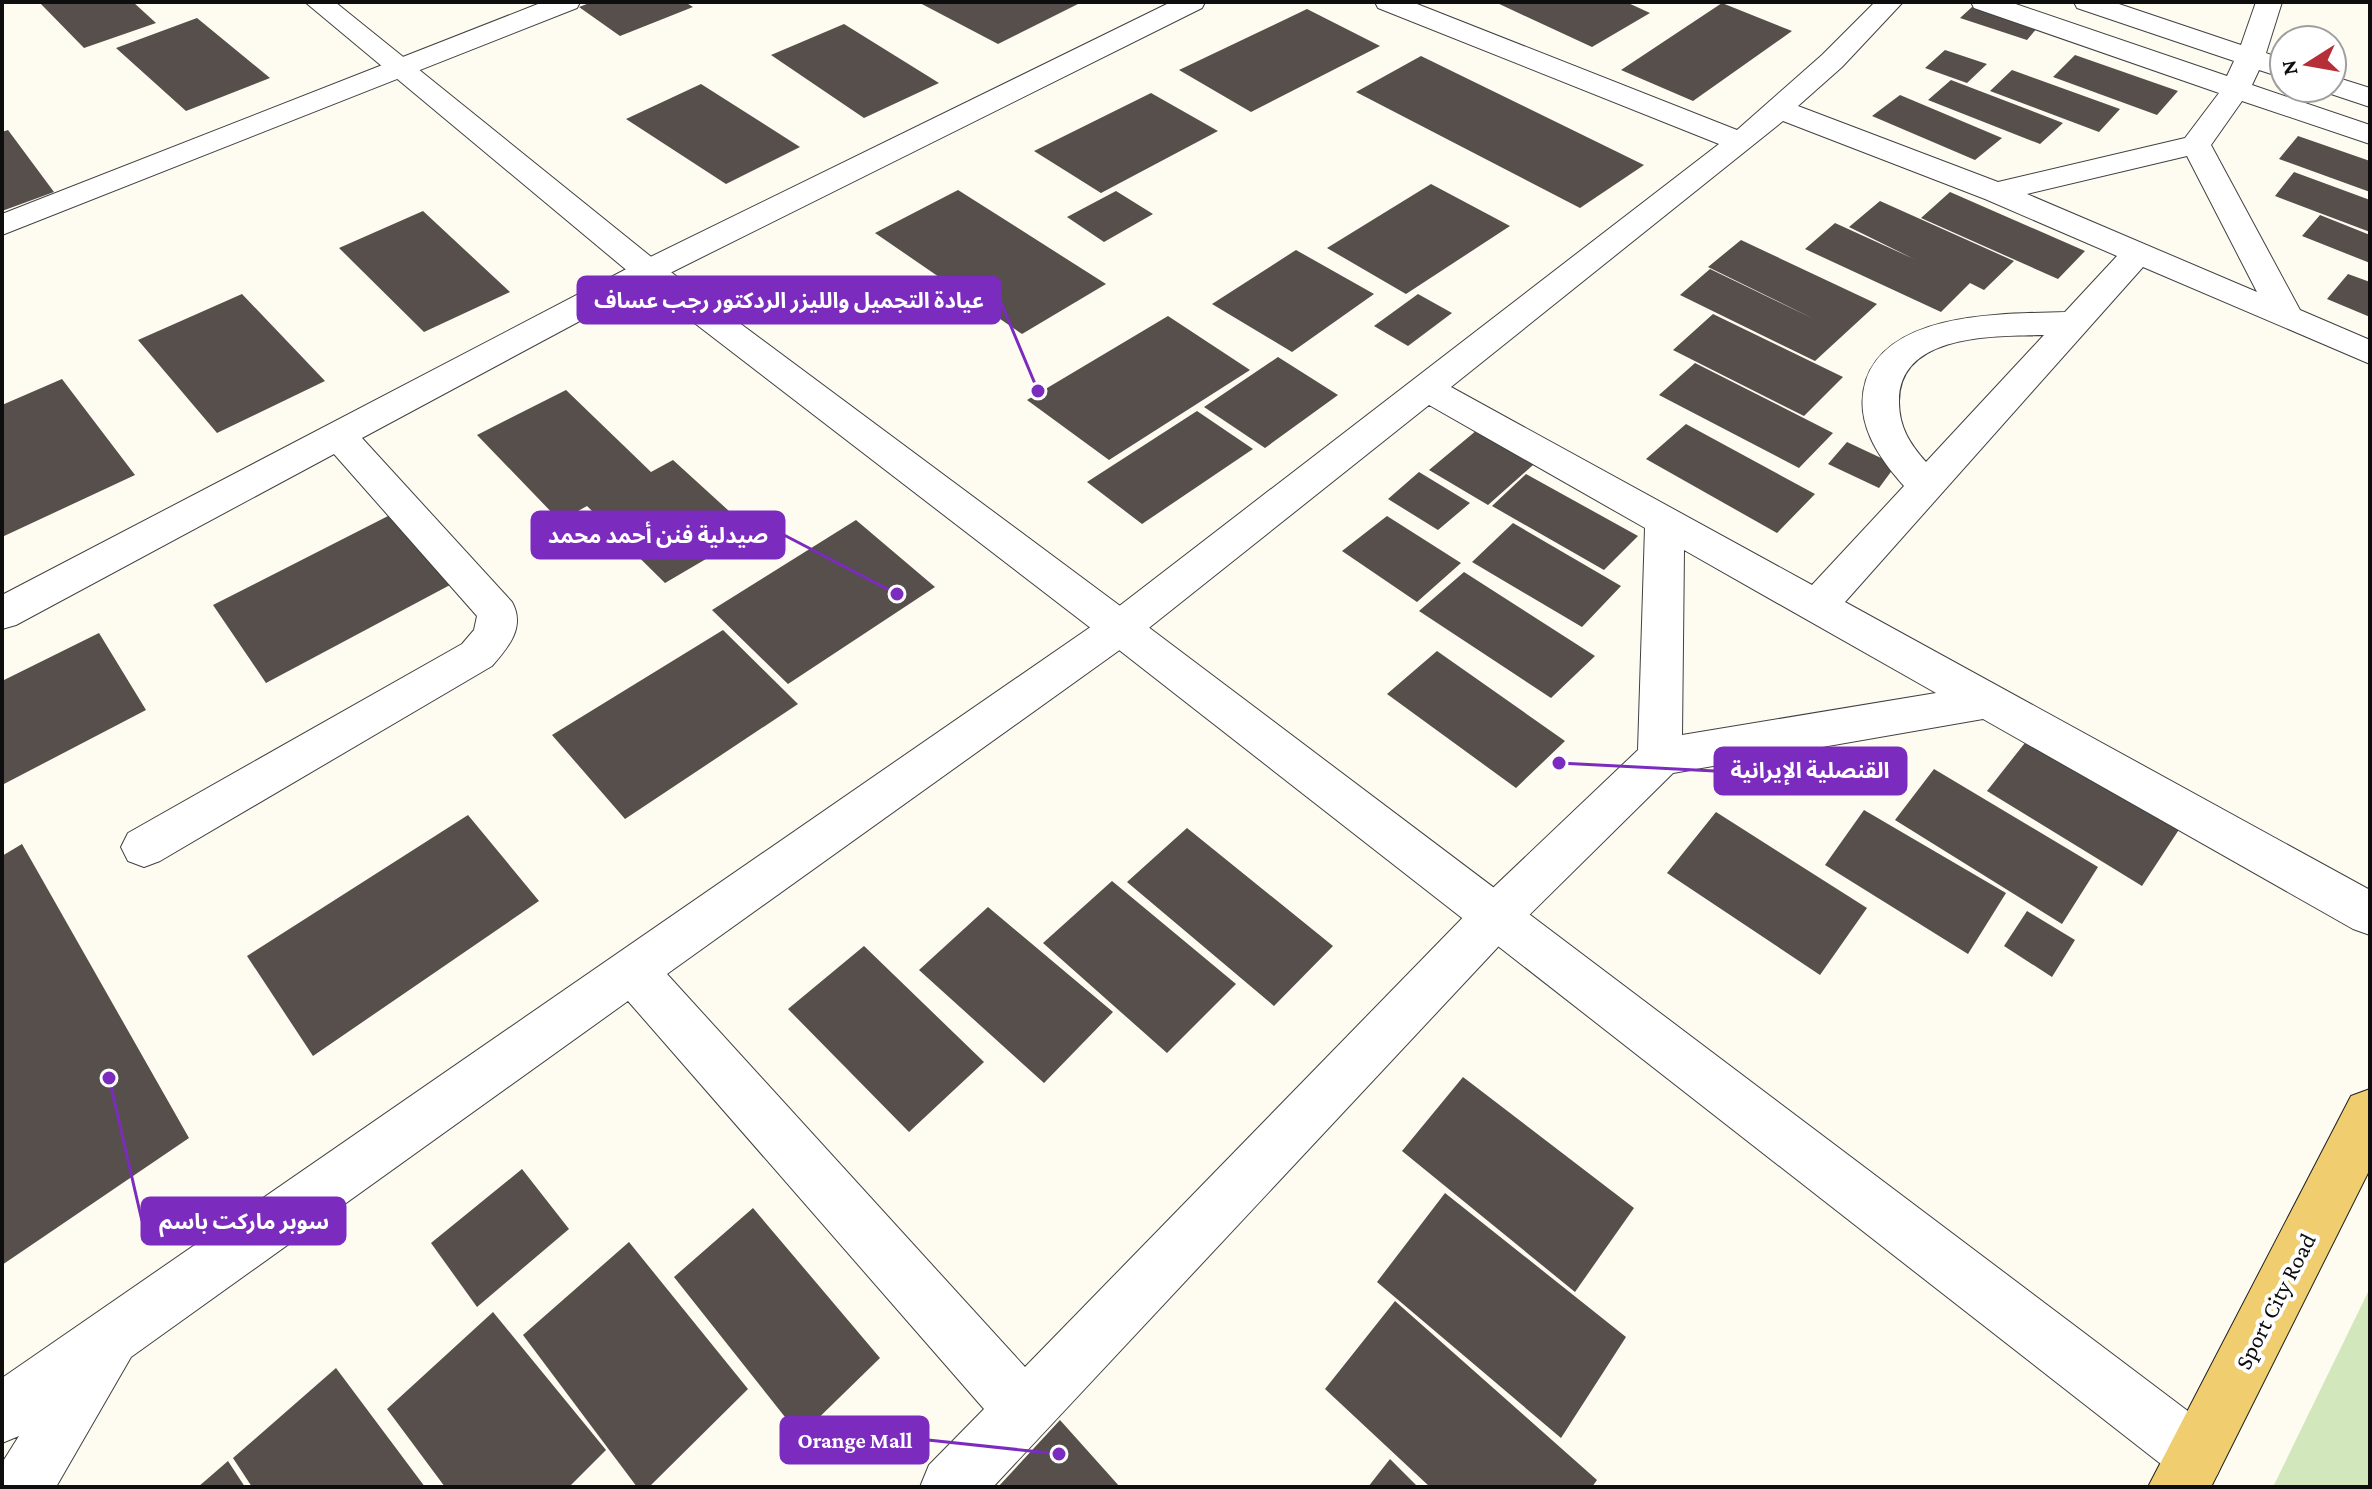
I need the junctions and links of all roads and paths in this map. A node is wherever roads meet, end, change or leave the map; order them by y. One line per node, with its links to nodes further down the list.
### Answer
1 (318, 2): 13 (street)
2 (567, 2): 13 (street)
3 (1192, 2): 24 (street)
4 (1388, 2): 19 (street)
5 (1890, 2): 17 (street)
6 (1984, 2): 14 (street)
7 (2087, 2): 10 (street)
8 (2152, 2): 10 (street)
9 (2269, 2): 11 (street)
10 (2116, 12): 11 (street)
11 (2250, 58): 12 (street); 14 (street)
12 (2268, 64)
13 (400, 68): 22 (street); 24 (street)
14 (2236, 89): 18 (street); 20 (street)
15 (2348, 90): 16 (street)
16 (2370, 98)
17 (1779, 109): 19 (street); 21 (street)
18 (2370, 135)
19 (1741, 142): 28 (street)
20 (2196, 145): 21 (street); 25 (street)
21 (1996, 192): 23 (street)
22 (2, 225)
23 (2138, 253): 25 (street); 26 (street)
24 (648, 271): 29 (street); 34 (street)
25 (2288, 319): 27 (street)
26 (2074, 323): 30 (street); 30 (street)
27 (2370, 353)
28 (1427, 389): 31 (street); 34 (street)
29 (340, 437): 33 (street); 37 (street)
30 (1926, 485): 32 (street)
31 (1665, 520): 32 (street); 36 (street)
32 (1818, 605): 35 (street)
33 (2, 614)
34 (1120, 628): 39 (street); 40 (street)
35 (1989, 701): 36 (street); 38 (street)
36 (1660, 757): 39 (street)
37 (144, 847)
38 (2370, 914)
39 (1495, 917): 43 (street); 45 (street)
40 (632, 970): 42 (street); 43 (street)
41 (2370, 1114): 45 (main road, Sport City Road)
42 (114, 1335): 44 (street); 46 (street)
43 (1024, 1410): 47 (street)
44 (2, 1413)
45 (2187, 1471)
46 (22, 1487)
47 (951, 1487)

